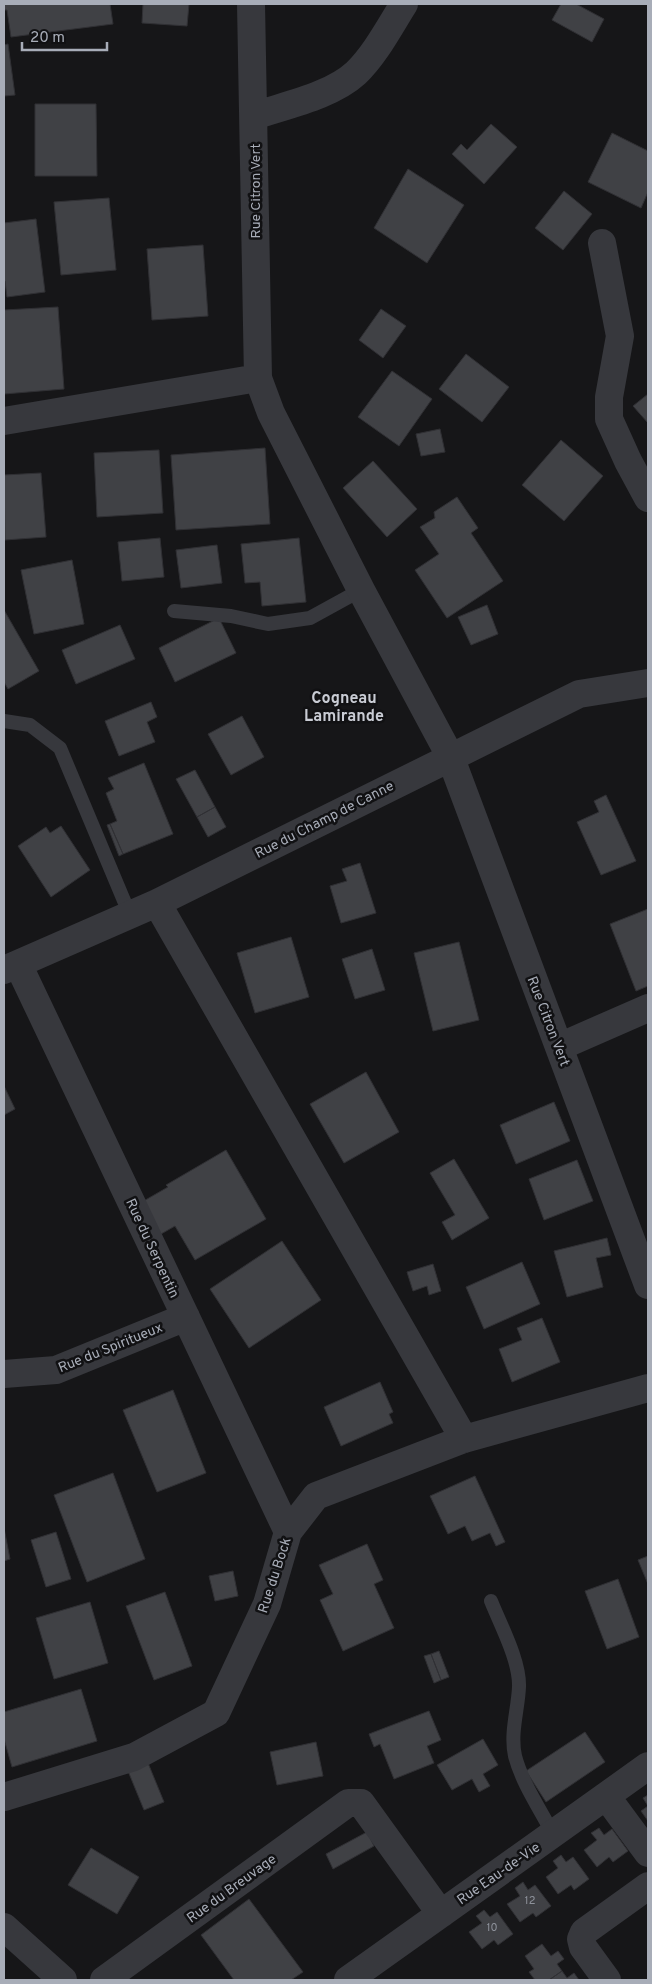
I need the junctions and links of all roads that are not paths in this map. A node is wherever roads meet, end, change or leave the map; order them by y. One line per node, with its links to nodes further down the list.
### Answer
1 (251, 4): 3 (street, Rue Citron Vert)
2 (404, 4): 3 (street)
3 (254, 116): 5 (street, Rue Citron Vert)
4 (602, 243): 7 (street)
5 (258, 378): 6 (street); 8 (street, Rue Citron Vert)
6 (4, 421)
7 (648, 498)
8 (361, 590): 9 (lane); 12 (street, Rue Citron Vert)
9 (174, 611)
10 (648, 683): 12 (street, Rue du Champ de Canne)
11 (4, 721): 14 (lane)
12 (450, 756): 13 (street, Rue du Champ de Canne); 17 (street, Rue Citron Vert)
13 (157, 903): 14 (street, Rue du Champ de Canne); 22 (street)
14 (130, 915): 15 (street, Rue du Champ de Canne)
15 (11, 967): 19 (street, Rue du Serpentin)
16 (648, 1008): 17 (street)
17 (559, 1047): 18 (street, Rue Citron Vert)
18 (648, 1285)
19 (186, 1317): 20 (street, Rue du Spiritueux); 23 (street, Rue du Serpentin)
20 (4, 1374)
21 (648, 1388): 22 (street, Rue du Bock)
22 (464, 1440): 23 (street, Rue du Bock)
23 (288, 1532): 27 (street, Rue du Bock)
24 (491, 1601): 28 (lane)
25 (648, 1766): 26 (street, Rue Eau-de-Vie)
26 (606, 1796): 28 (street, Rue Eau-de-Vie); 29 (street)
27 (4, 1797)
28 (553, 1834): 31 (street, Rue Eau-de-Vie)
29 (648, 1854)
30 (648, 1886): 36 (street)
31 (441, 1914): 34 (street, Rue du Breuvage); 35 (street, Rue Eau-de-Vie)
32 (4, 1927): 33 (street)
33 (63, 1980)
34 (104, 1980)
35 (348, 1980)
36 (607, 1980)

